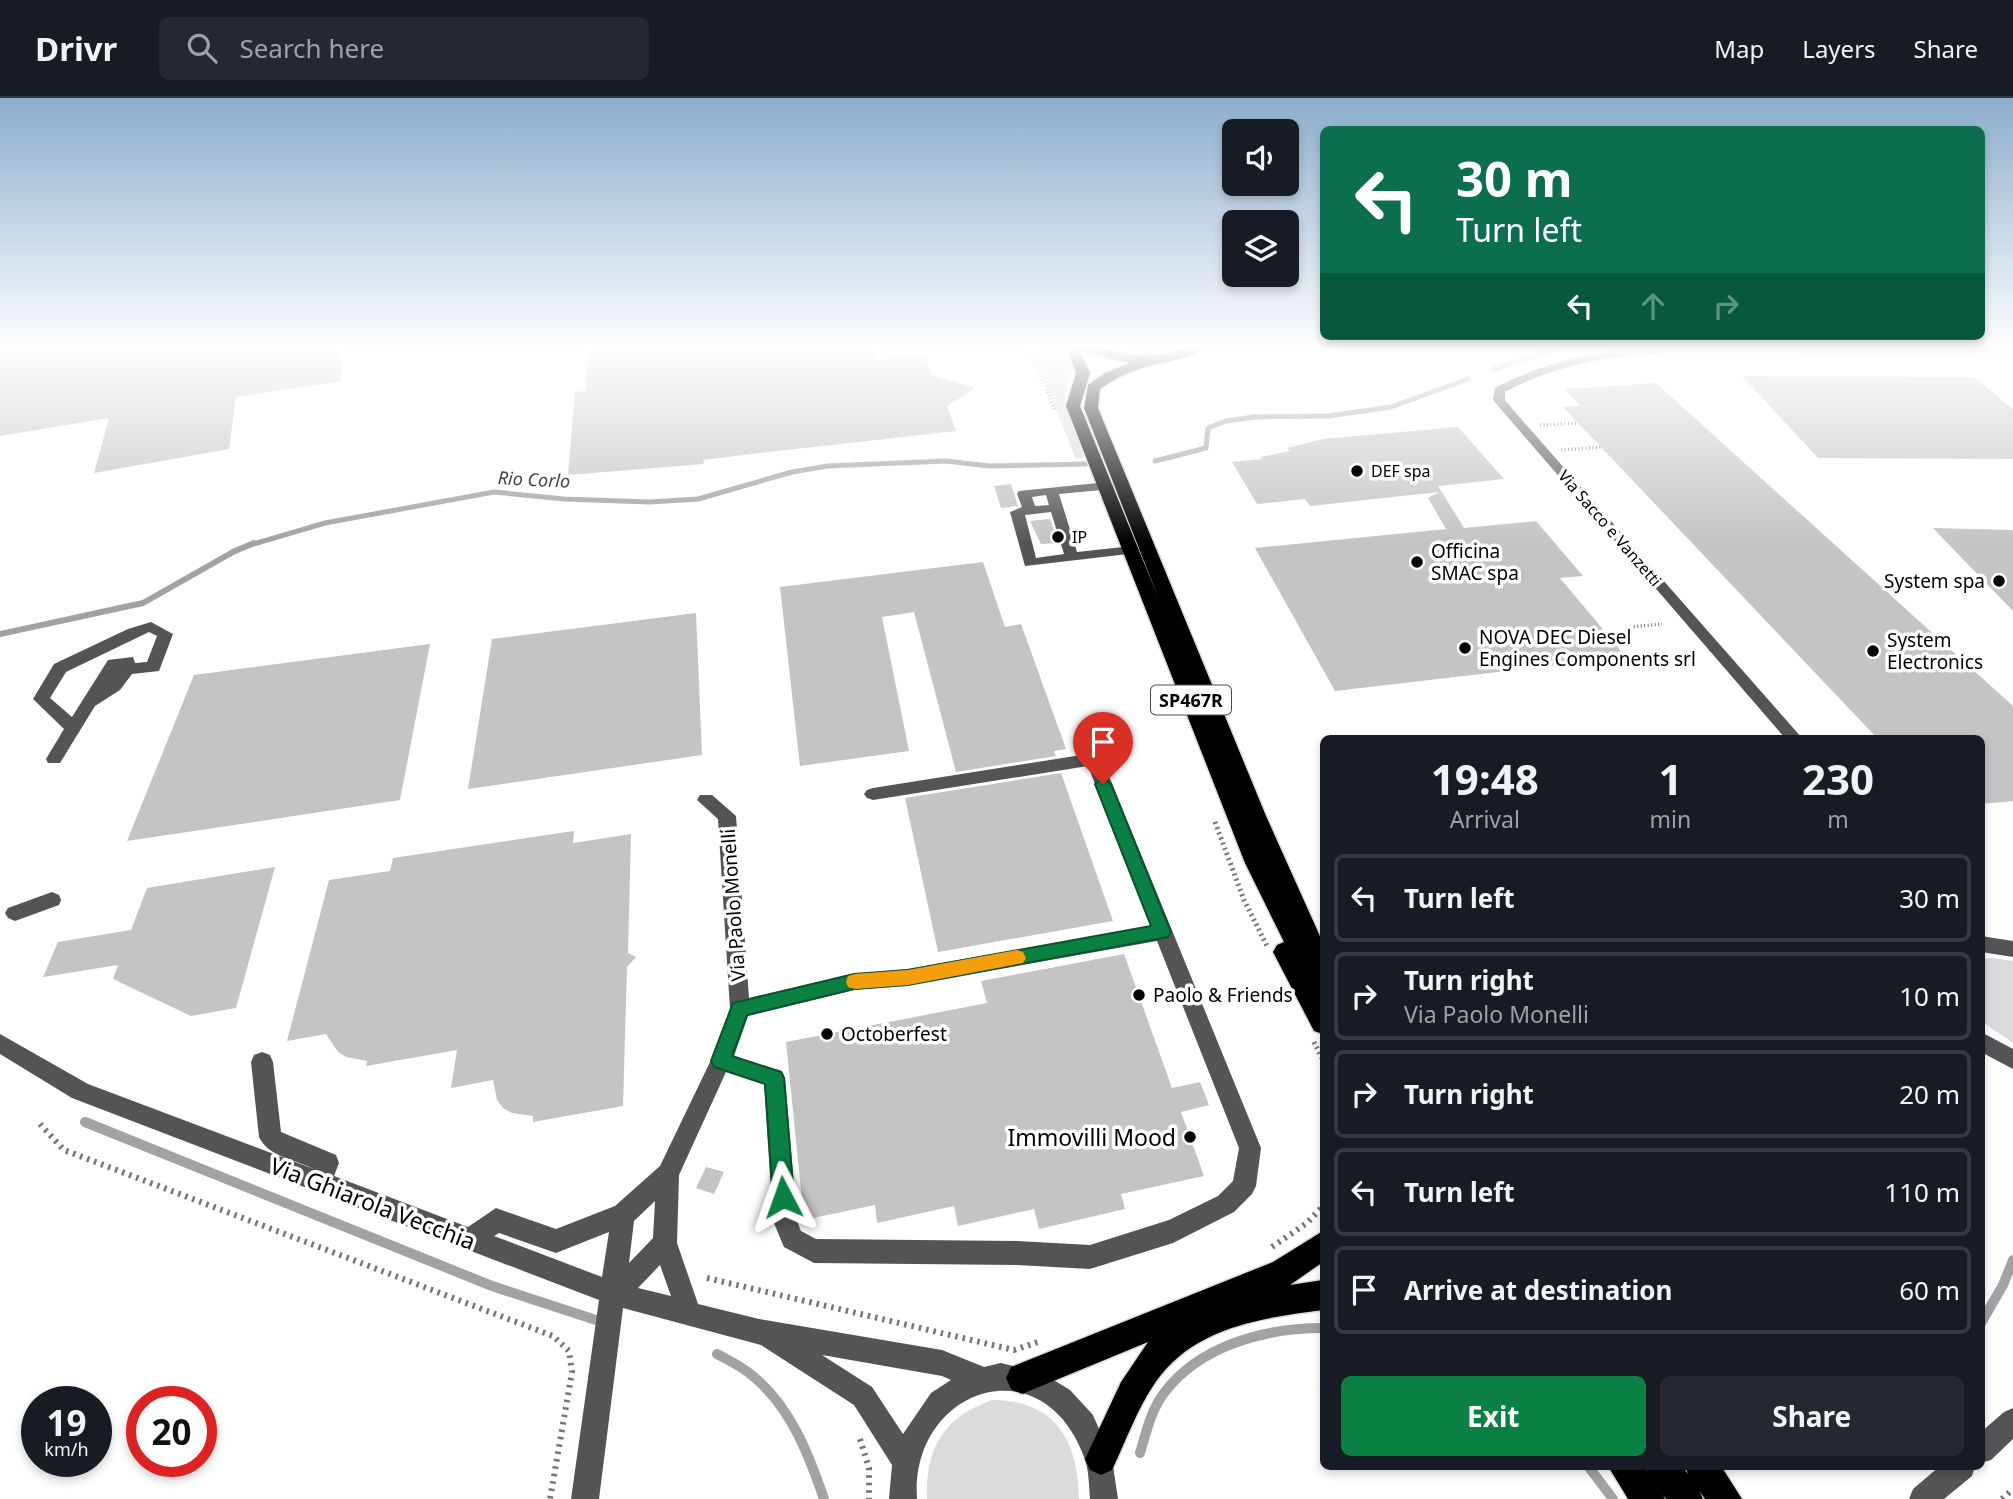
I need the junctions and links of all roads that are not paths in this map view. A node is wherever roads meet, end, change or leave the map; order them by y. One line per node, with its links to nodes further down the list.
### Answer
1 (1074, 412): 3 (highway, SP467R); 14 (highway, SP467R)
2 (1509, 412): 10 (street, Via Sacco e Vanzetti)
3 (1107, 486): 4 (street); 7 (highway, SP467R)
4 (1051, 491): 5 (street); 6 (street)
5 (1056, 508): 6 (street); 8 (street)
6 (1030, 511): 8 (street)
7 (1132, 550): 8 (street); 14 (highway, SP467R)
8 (1072, 557)
9 (74, 727): 9 (street); 11 (street)
10 (1791, 735)
11 (54, 759)
12 (873, 794): 17 (street)
13 (706, 800): 23 (street, Via Paolo Monelli)
14 (1246, 816): 19 (highway); 21 (highway, SP467R); 22 (highway, SP467R); 24 (highway)
15 (52, 901): 16 (street)
16 (15, 914)
17 (1162, 932): 23 (street); 28 (street)
18 (1985, 942): 20 (street)
19 (1320, 943)
20 (2013, 949)
21 (1320, 963)
22 (1320, 983)
23 (740, 1009): 28 (street, Via Paolo Monelli)
24 (1320, 1017)
25 (0, 1043): 32 (street, Via Ghiarola Vecchia)
26 (1985, 1043): 27 (street)
27 (2007, 1057): 30 (street)
28 (721, 1061): 31 (street, Via Paolo Monelli)
29 (262, 1062): 32 (street)
30 (2013, 1075)
31 (668, 1174): 33 (street); 35 (street)
32 (320, 1183): 34 (street, Via Ghiarola Vecchia)
33 (623, 1215): 34 (street); 37 (street)
34 (470, 1240): 37 (street, Via Ghiarola Vecchia)
35 (666, 1243): 37 (street); 39 (street)
36 (1320, 1247): 41 (highway)
37 (615, 1294): 39 (street, Via Ghiarola Vecchia); 51 (street)
38 (1320, 1296): 45 (highway)
39 (690, 1315): 40 (street, Via Ghiarola Vecchia)
40 (759, 1332): 42 (street, Via Ghiarola Vecchia); 46 (street, Via Ghiarola Vecchia)
41 (1022, 1378): 42 (street, Via Ghiarola Vecchia); 45 (street, Via Ghiarola Vecchia)
42 (982, 1379): 46 (street, Via Ghiarola Vecchia)
43 (2013, 1421): 44 (street)
44 (1985, 1446)
45 (1101, 1459): 53 (street, Via Ghiarola Vecchia)
46 (906, 1463): 52 (street, Via Ghiarola Vecchia)
47 (1627, 1470): 54 (highway)
48 (1665, 1470): 55 (highway)
49 (1704, 1470): 56 (highway)
50 (1957, 1470): 57 (street)
51 (585, 1499)
52 (903, 1499)
53 (1104, 1499)
54 (1648, 1499)
55 (1686, 1499)
56 (1725, 1499)
57 (1923, 1499)

